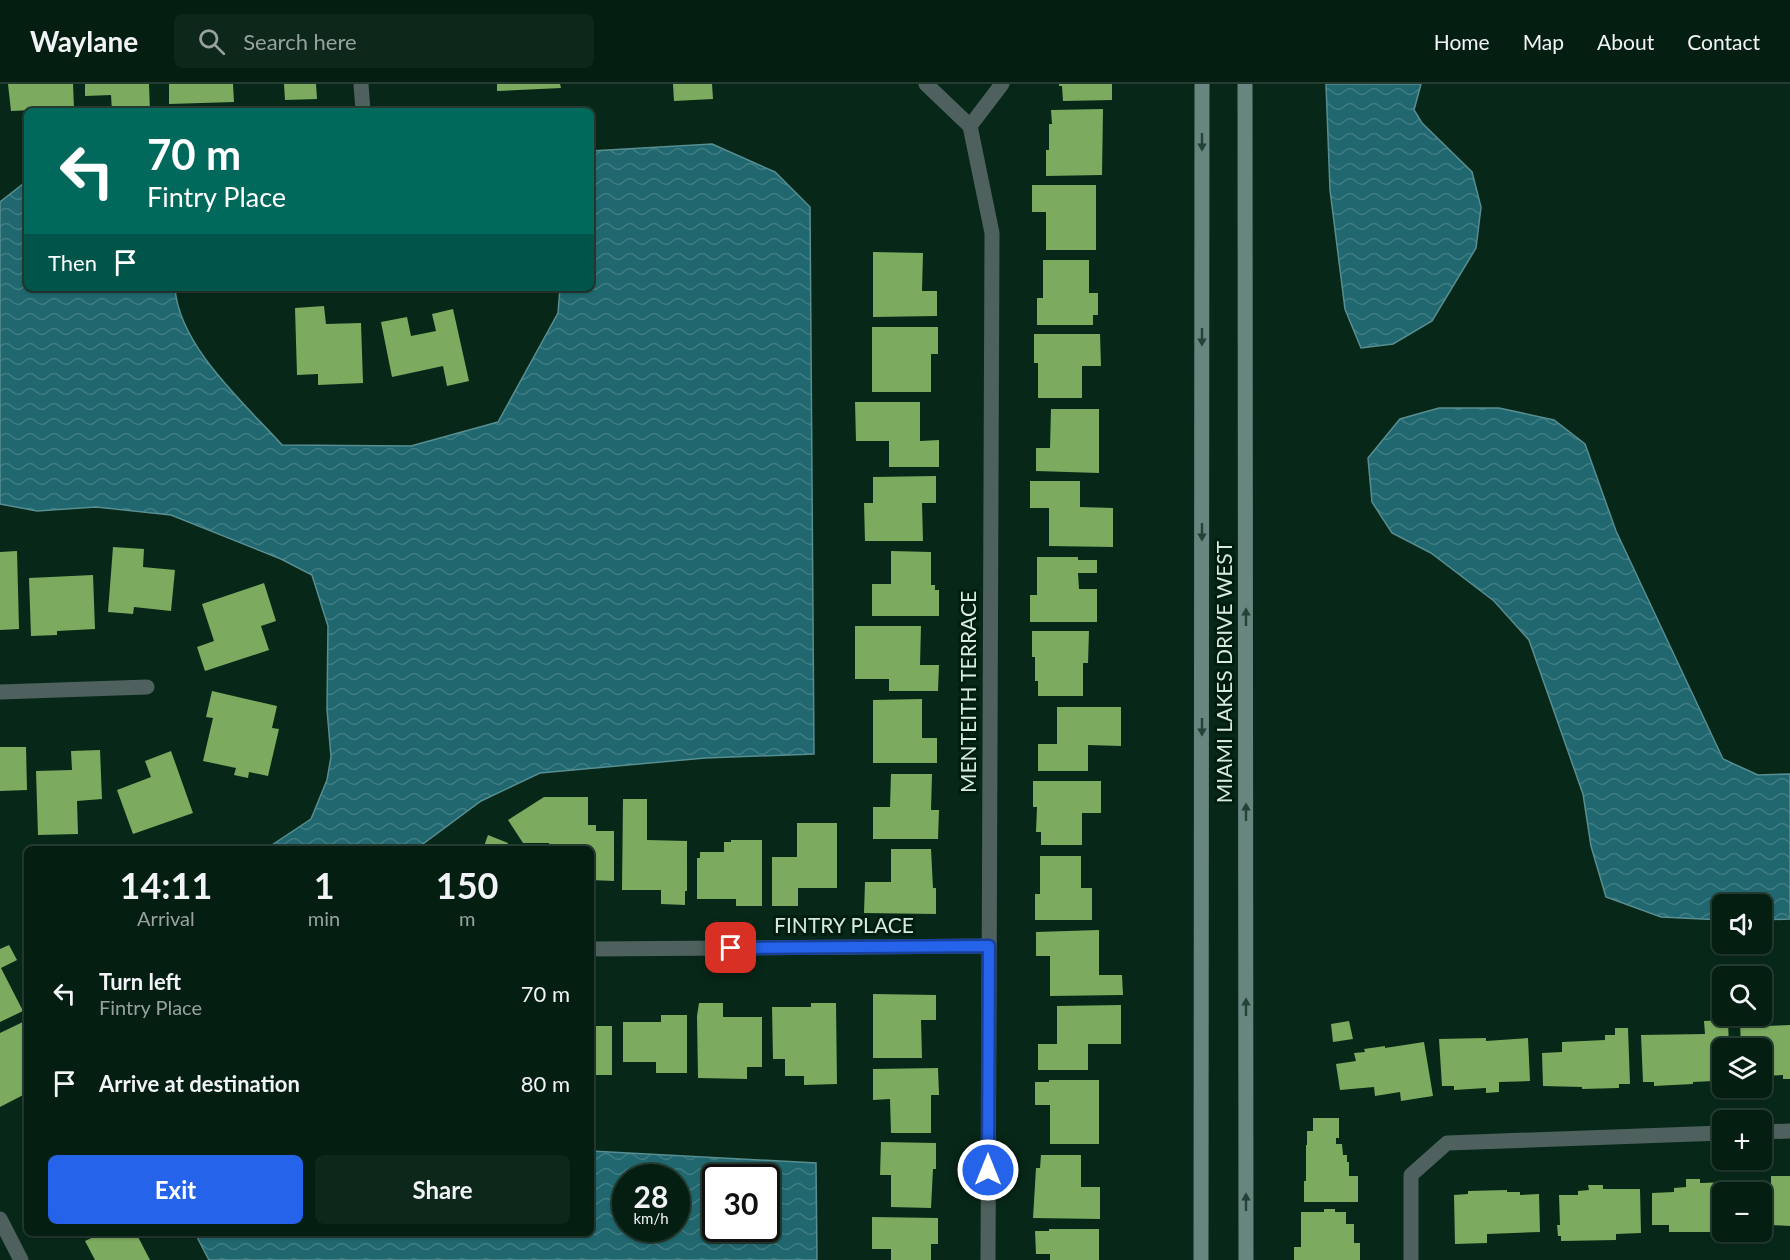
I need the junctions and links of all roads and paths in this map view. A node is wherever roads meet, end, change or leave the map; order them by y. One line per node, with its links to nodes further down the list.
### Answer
1 (361, 84): 6 (street)
2 (926, 84): 7 (street)
3 (1002, 84): 7 (street)
4 (1202, 84): 18 (main road, MIAMI LAKES DRIVE WEST, one-way to 18)
5 (1245, 84): 19 (main road, MIAMI LAKES DRIVE WEST, one-way to 5)
6 (363, 108)
7 (970, 126): 10 (street, MENTEITH TERRACE)
8 (147, 687): 9 (street)
9 (0, 692)
10 (989, 946): 11 (street, FINTRY PLACE); 17 (street, MENTEITH TERRACE)
11 (594, 949)
12 (1790, 1131): 13 (street)
13 (1772, 1132)
14 (1712, 1133): 20 (street)
15 (0, 1219): 16 (street)
16 (14, 1258)
17 (988, 1260)
18 (1202, 1260)
19 (1246, 1260)
20 (1411, 1260)

